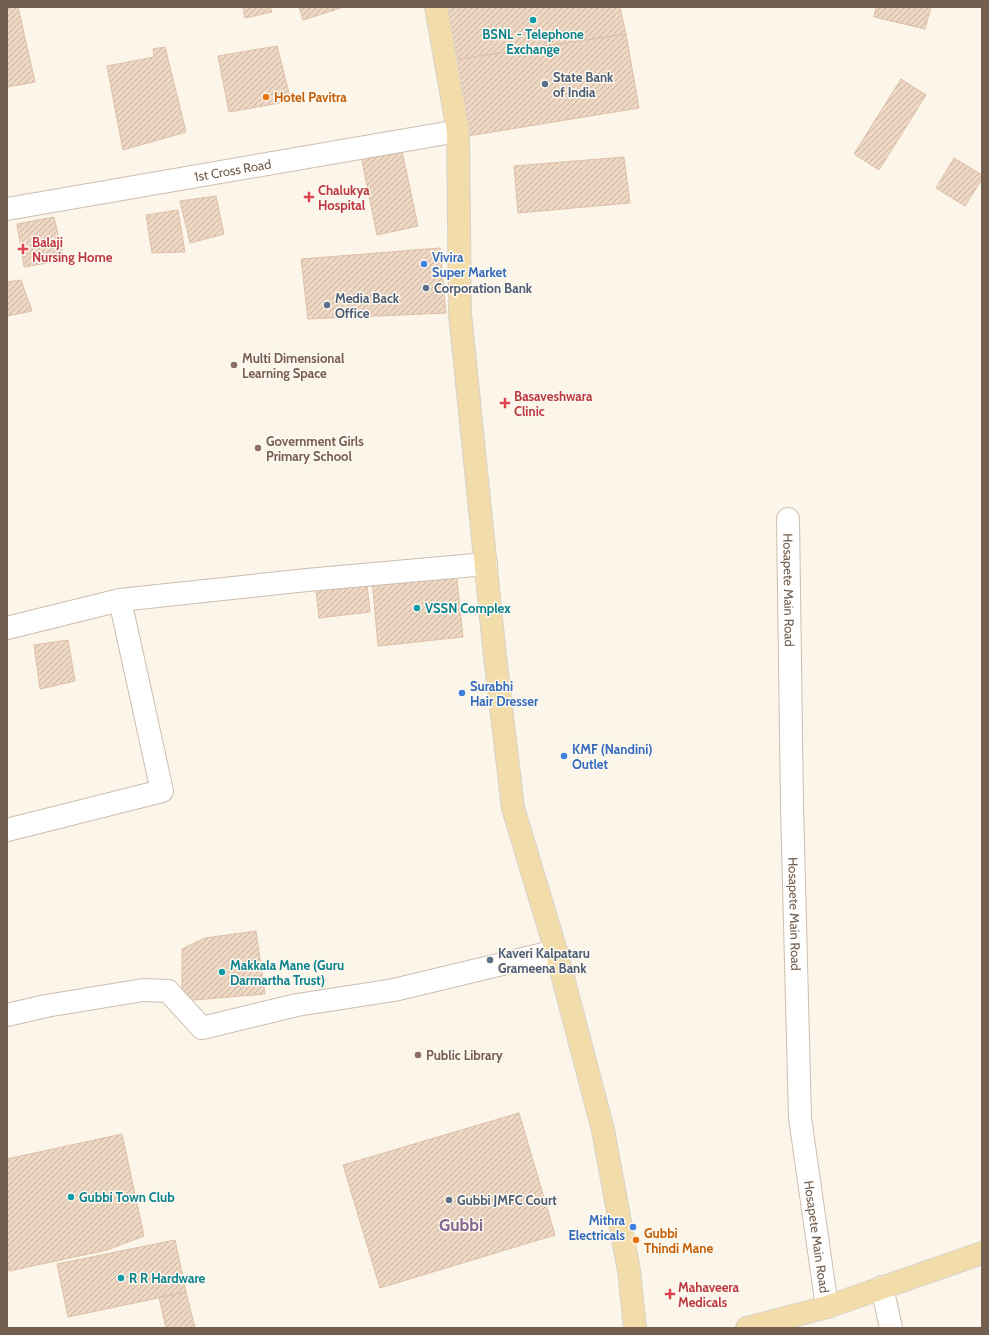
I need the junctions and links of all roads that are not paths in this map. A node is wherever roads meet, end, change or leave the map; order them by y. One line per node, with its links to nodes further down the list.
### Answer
1 (436, 7): 2 (main road)
2 (458, 131): 3 (street, 1st Cross Road); 5 (main road)
3 (7, 209)
4 (788, 519): 13 (street, Hosapete Main Road)
5 (486, 564): 6 (street); 9 (main road)
6 (120, 600): 7 (street); 8 (street)
7 (7, 628)
8 (7, 830)
9 (556, 951): 10 (street); 14 (main road)
10 (7, 1015)
11 (982, 1253): 12 (main road)
12 (882, 1287): 13 (main road); 16 (street)
13 (827, 1308): 15 (main road)
14 (635, 1328)
15 (747, 1328)
16 (891, 1328)

